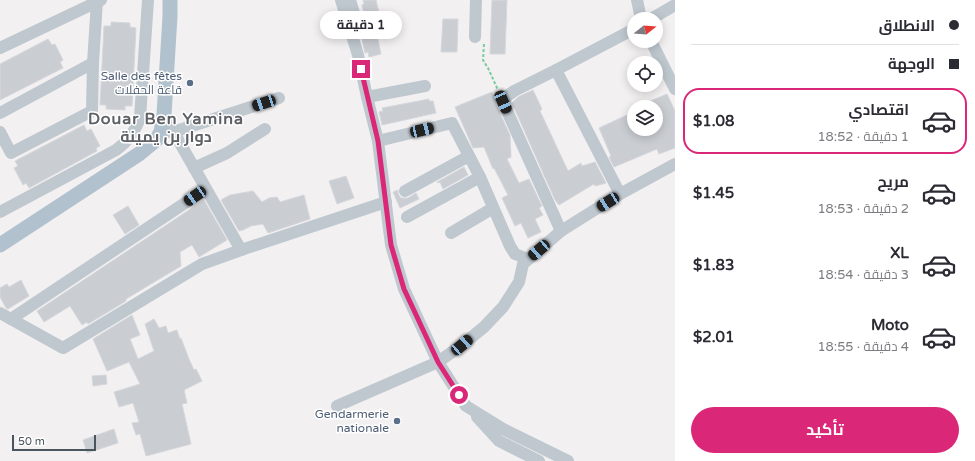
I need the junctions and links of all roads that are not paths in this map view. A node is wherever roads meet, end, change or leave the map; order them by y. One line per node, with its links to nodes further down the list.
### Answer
1 (148, 0): 36 (street)
2 (170, 0): 25 (main road)
3 (341, 0): 11 (street)
4 (350, 0): 11 (street)
5 (476, 0): 13 (street)
6 (637, 0): 9 (street)
7 (99, 1): 14 (street); 16 (street)
8 (675, 5): 10 (street)
9 (640, 12)
10 (663, 12)
11 (349, 25): 20 (street)
12 (627, 32): 17 (street)
13 (480, 38)
14 (0, 48)
15 (654, 48): 19 (street)
16 (93, 63): 22 (street); 24 (street)
17 (556, 70): 33 (street); 38 (street)
18 (425, 86): 20 (street)
19 (675, 89)
20 (367, 97): 26 (street)
21 (279, 98): 25 (street)
22 (0, 113)
23 (265, 129): 29 (street)
24 (0, 132)
25 (167, 132): 29 (street); 40 (main road)
26 (378, 141): 27 (street); 34 (street)
27 (469, 156): 30 (street); 32 (street)
28 (675, 164): 33 (street)
29 (194, 168): 31 (street)
30 (480, 177): 35 (street); 37 (street)
31 (206, 189): 41 (street); 44 (street)
32 (405, 191)
33 (620, 194): 38 (street)
34 (386, 202): 41 (street); 45 (street)
35 (493, 208): 39 (street); 42 (street)
36 (0, 212)
37 (407, 217)
38 (561, 231): 42 (street)
39 (451, 233)
40 (0, 245)
41 (241, 250): 44 (street)
42 (528, 259): 45 (street)
43 (0, 313): 44 (street)
44 (11, 319)
45 (438, 362): 46 (street); 47 (street)
46 (337, 406)
47 (466, 406): 48 (street); 49 (street)
48 (539, 461)
49 (568, 461)

